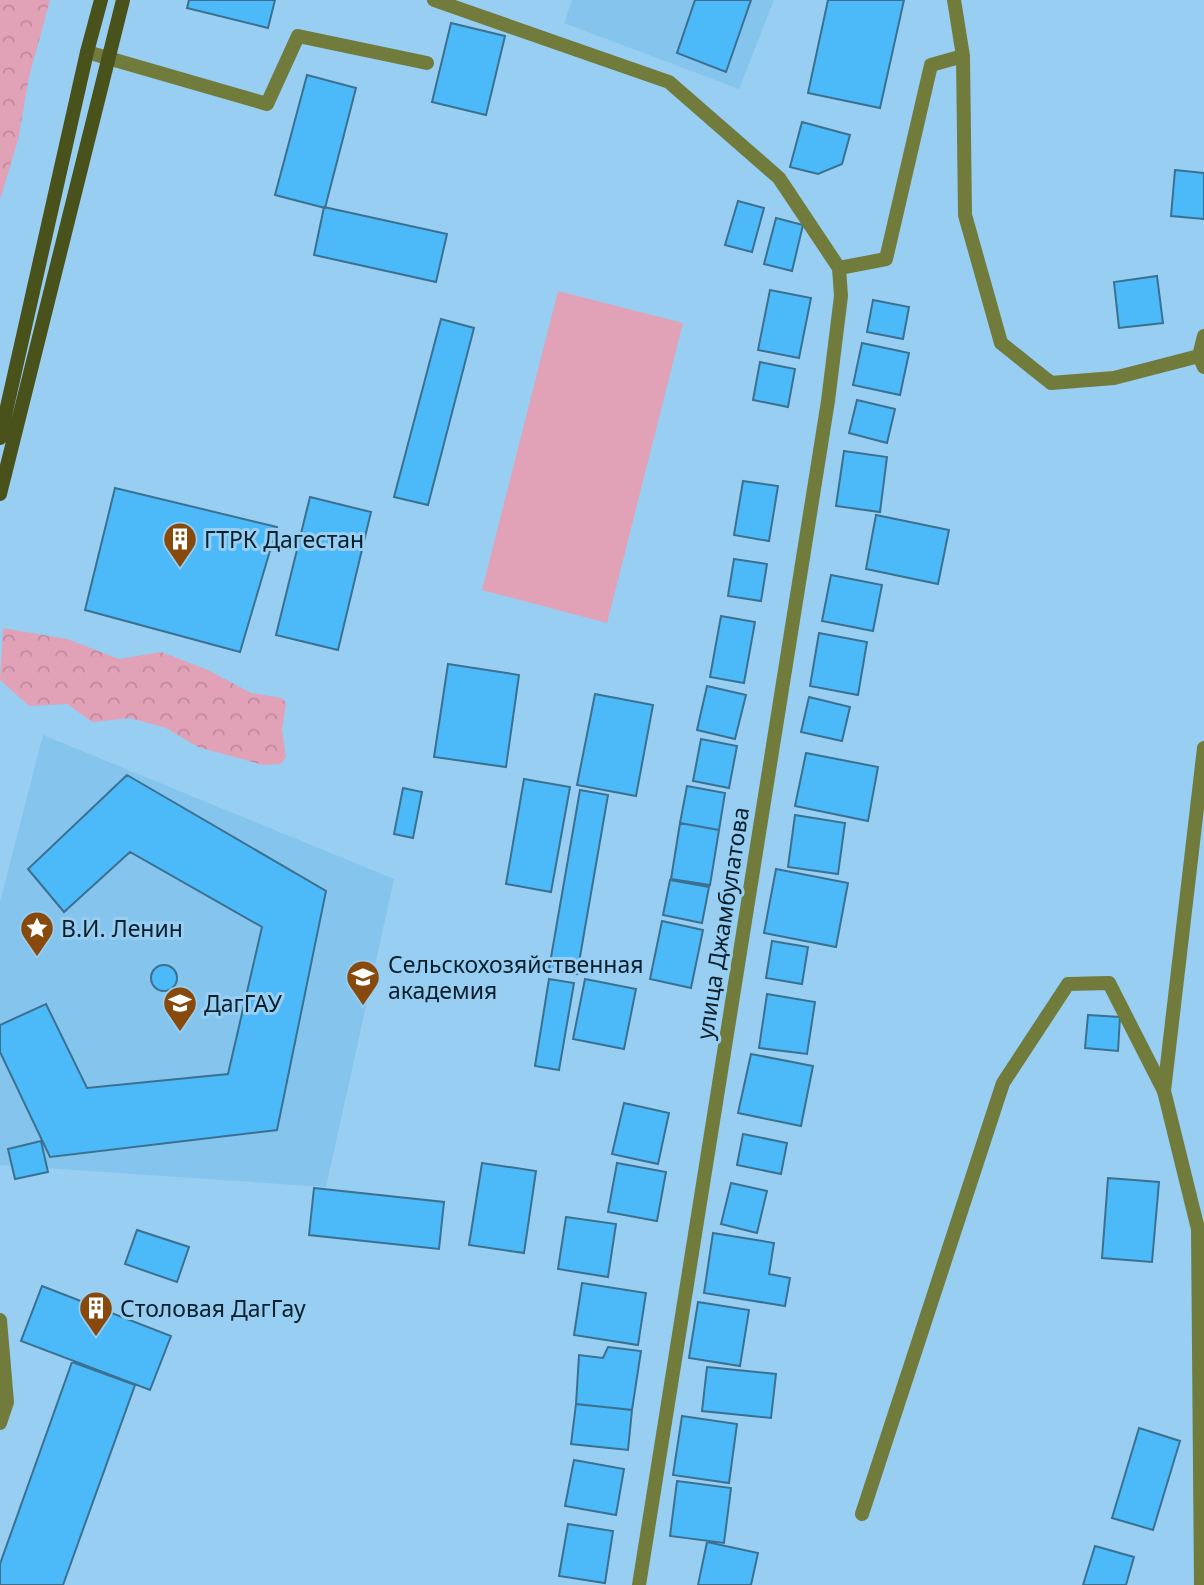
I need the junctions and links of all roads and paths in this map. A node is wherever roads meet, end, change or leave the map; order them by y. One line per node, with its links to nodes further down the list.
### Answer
1 (101, 0): 5 (main road)
2 (123, 0): 7 (main road)
3 (434, 0): 9 (street)
4 (954, 0): 6 (street)
5 (87, 52): 7 (street); 12 (main road)
6 (963, 56): 9 (street); 11 (street)
7 (107, 57): 8 (street); 13 (main road)
8 (427, 63)
9 (839, 268): 19 (street, улица Джамбулатова)
10 (1204, 336): 11 (street)
11 (1201, 362)
12 (0, 438)
13 (0, 494)
14 (1204, 748): 15 (street)
15 (1164, 1091): 18 (street); 20 (street)
16 (0, 1320): 17 (street)
17 (0, 1423)
18 (862, 1514)
19 (639, 1585)
20 (1201, 1585)

